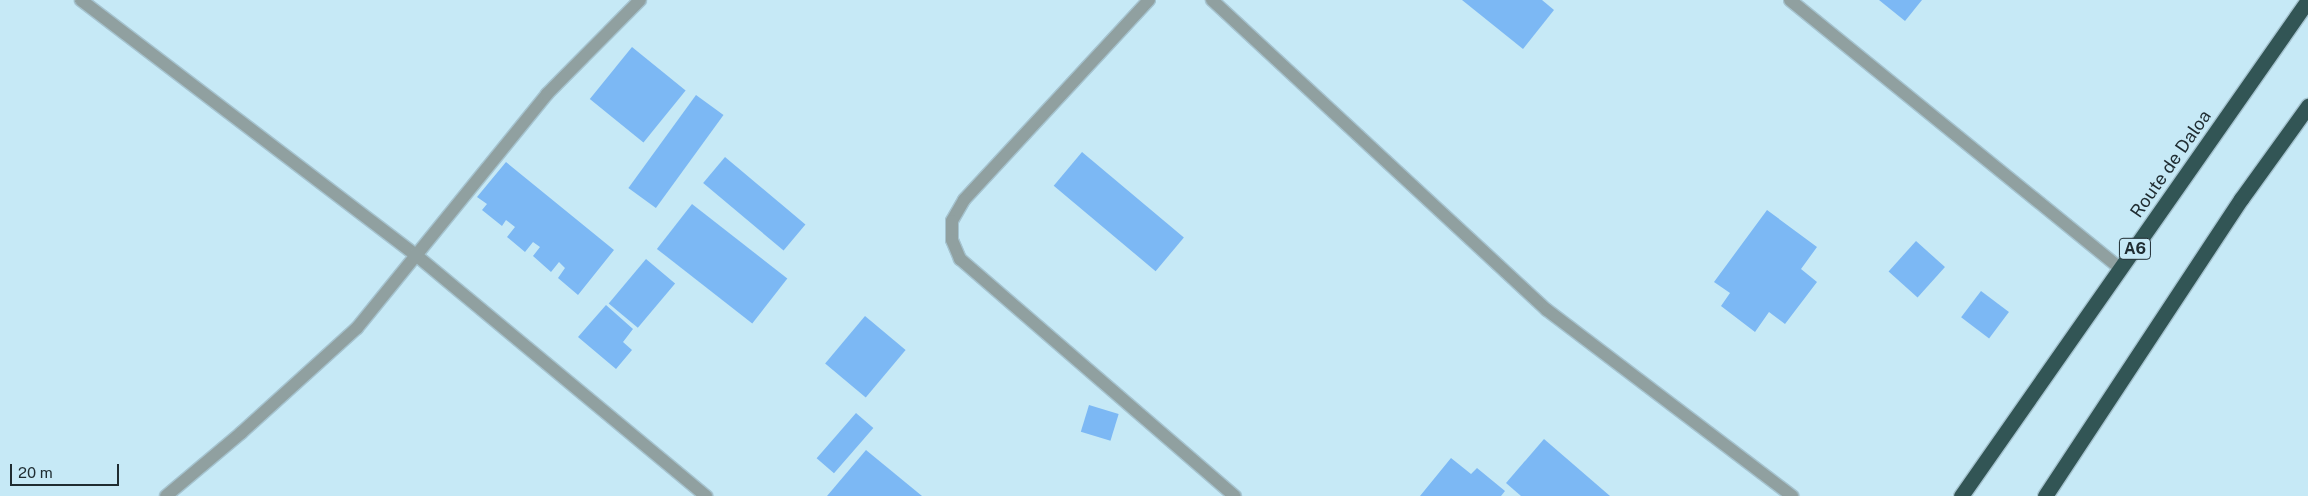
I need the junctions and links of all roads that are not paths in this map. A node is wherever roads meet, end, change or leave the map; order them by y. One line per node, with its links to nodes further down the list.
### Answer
1 (81, 0): 8 (street)
2 (640, 0): 8 (street)
3 (1149, 0): 12 (street)
4 (1212, 0): 13 (street)
5 (1790, 0): 9 (street)
6 (2308, 0): 9 (highway, Route de Daloa / A6)
7 (2308, 106): 15 (highway)
8 (417, 256): 10 (street); 11 (street)
9 (2121, 269): 14 (highway, Route de Daloa / A6)
10 (166, 496)
11 (706, 496)
12 (1234, 496)
13 (1792, 496)
14 (1961, 496)
15 (2045, 496)

